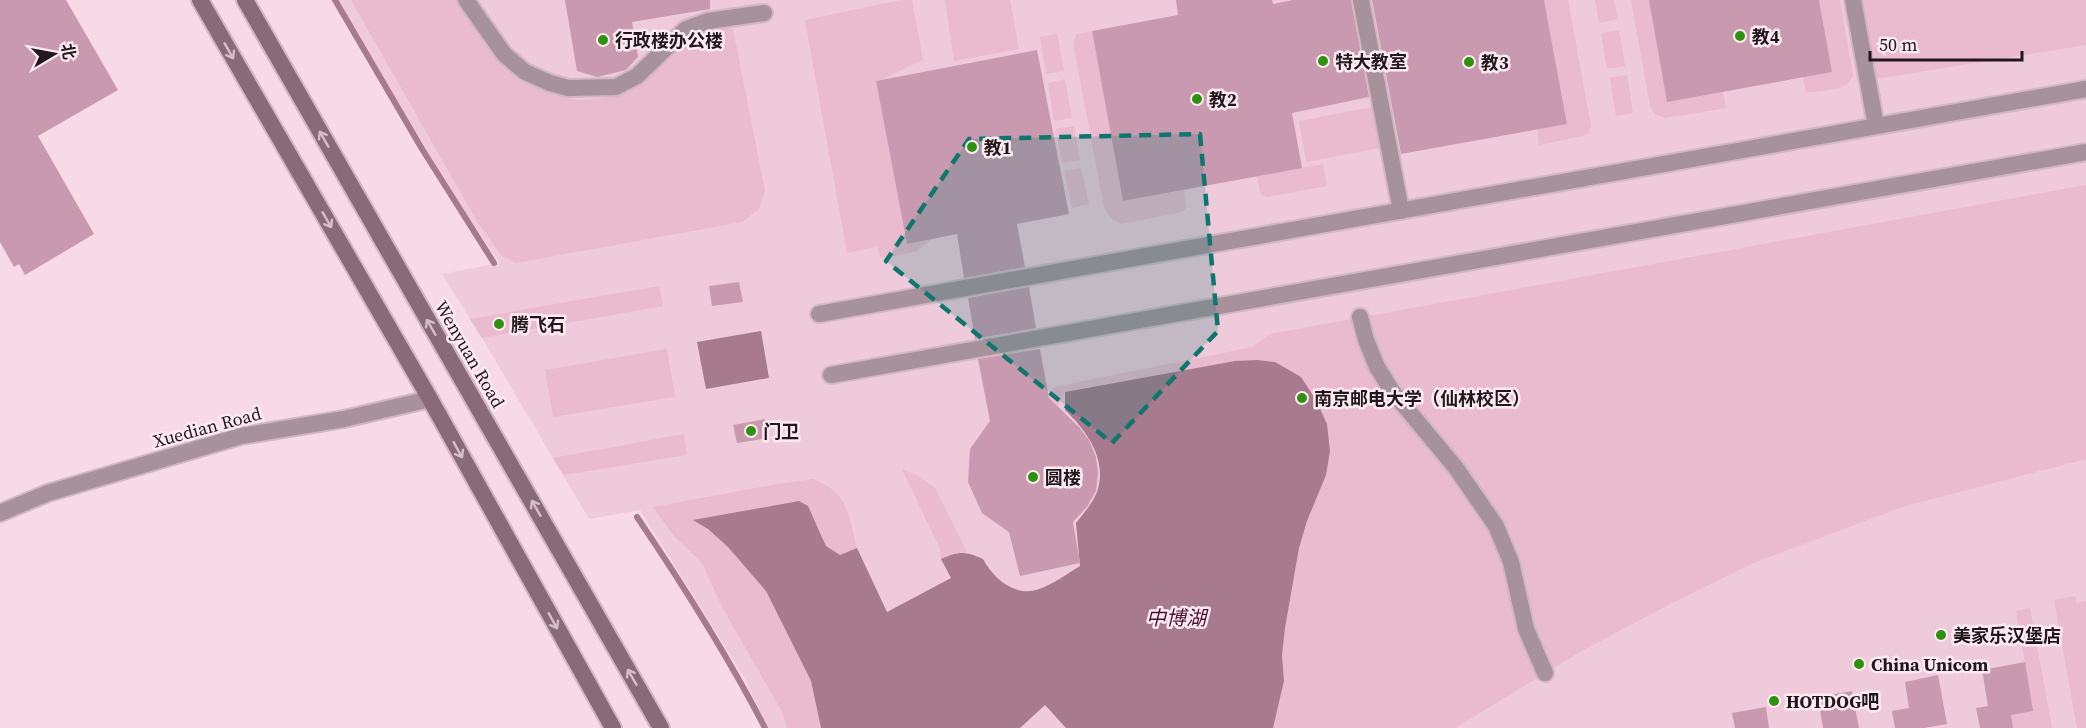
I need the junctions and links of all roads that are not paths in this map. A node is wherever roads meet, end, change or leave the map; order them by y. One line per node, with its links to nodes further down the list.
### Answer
1 (200, 0): 14 (main road, one-way to 14)
2 (245, 0): 18 (main road, Wenyuan Road, one-way to 2)
3 (466, 0): 6 (street)
4 (1361, 0): 10 (street)
5 (1853, 0): 8 (street)
6 (764, 13)
7 (2086, 89): 8 (street)
8 (1875, 126): 10 (street)
9 (2086, 152): 13 (street)
10 (1401, 211): 11 (street)
11 (819, 314)
12 (1360, 317): 16 (street)
13 (831, 375)
14 (430, 399): 15 (street, Xuedian Road); 17 (main road, one-way to 17)
15 (0, 513)
16 (1545, 673)
17 (613, 728)
18 (661, 728)

